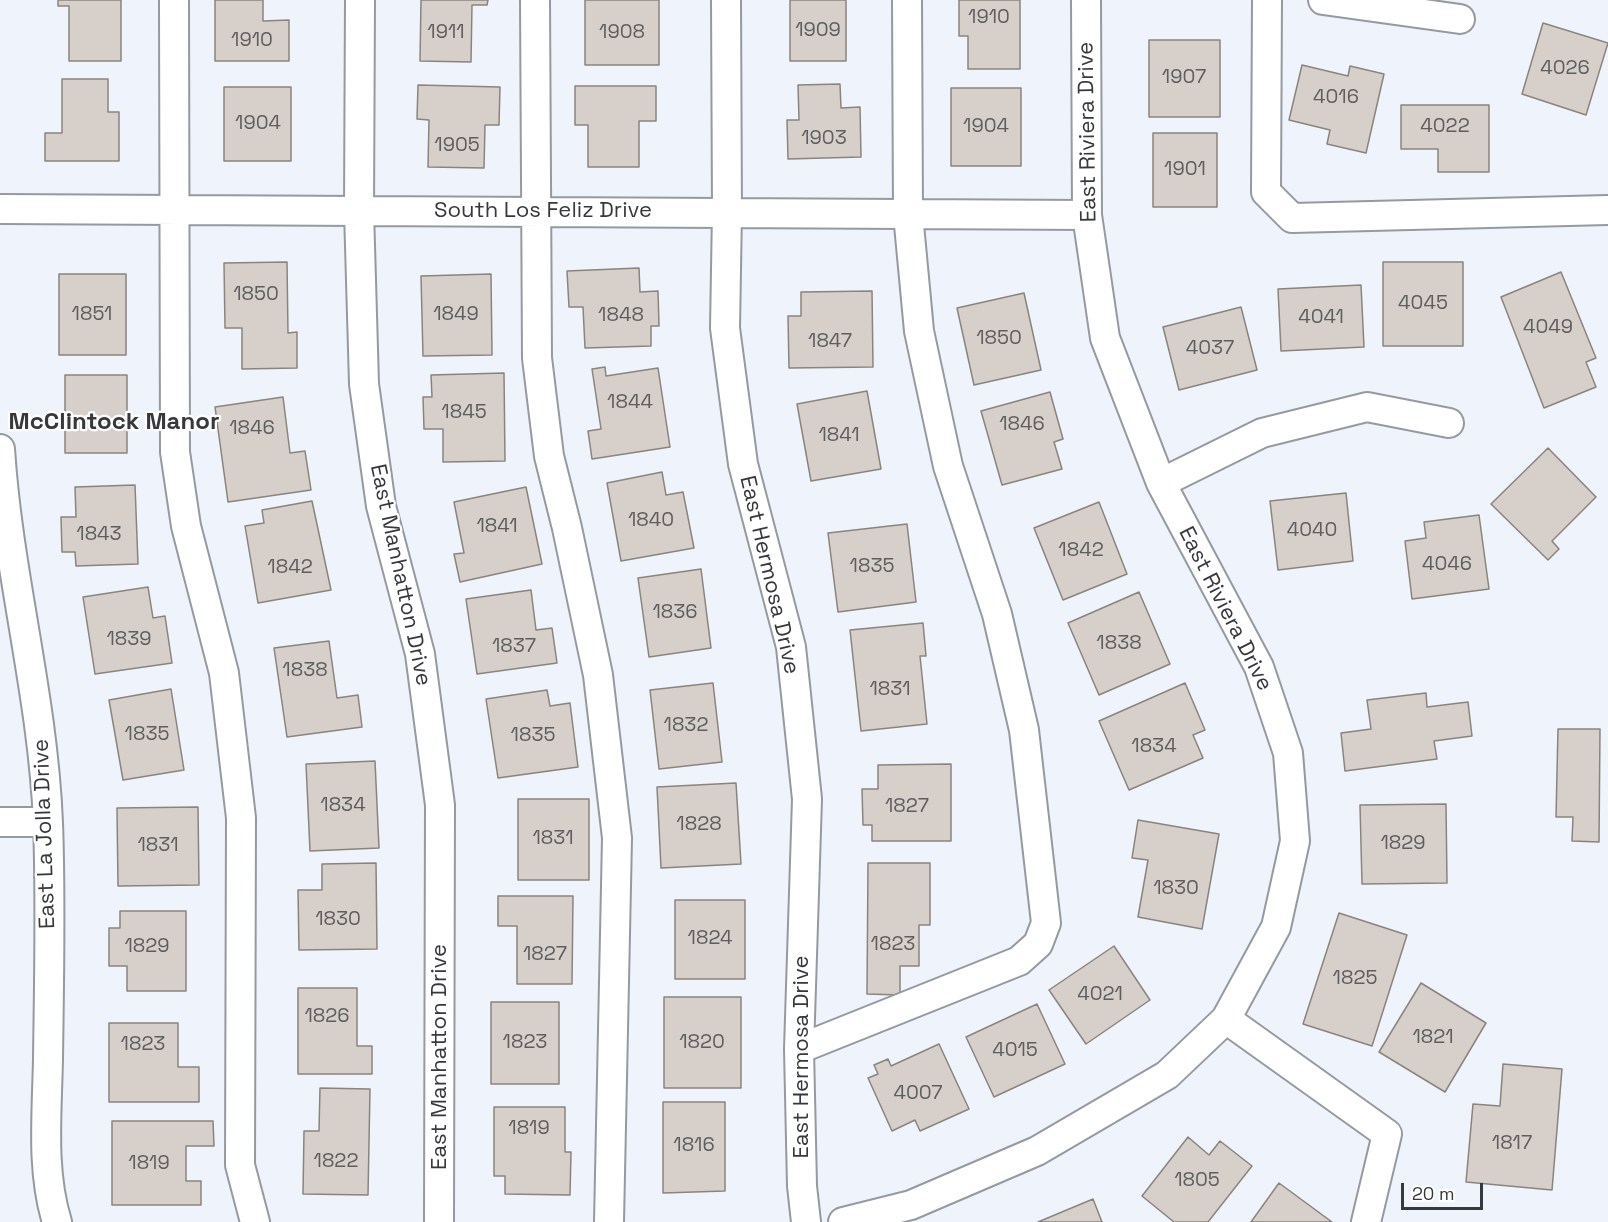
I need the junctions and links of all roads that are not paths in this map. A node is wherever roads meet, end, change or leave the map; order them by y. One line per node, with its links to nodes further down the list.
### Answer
1 (174, 0): 14 (street)
2 (360, 0): 12 (street, East Manhatton Drive)
3 (536, 0): 13 (street)
4 (726, 0): 15 (street, East Hermosa Drive)
5 (907, 0): 16 (street)
6 (1086, 0): 17 (street, East Riviera Drive)
7 (1267, 0): 11 (street)
8 (1323, 0): 9 (street)
9 (1460, 19)
10 (0, 209): 14 (street, South Los Feliz Drive)
11 (1608, 210)
12 (359, 211): 13 (street, South Los Feliz Drive); 14 (street, South Los Feliz Drive); 27 (street, East Manhatton Drive)
13 (536, 211): 15 (street, South Los Feliz Drive); 28 (street)
14 (174, 212): 26 (street)
15 (728, 212): 16 (street, South Los Feliz Drive); 24 (street, East Hermosa Drive)
16 (908, 214): 17 (street, South Los Feliz Drive); 24 (street)
17 (1087, 215): 20 (street, East Riviera Drive)
18 (1449, 423): 20 (street)
19 (0, 448): 22 (street, East La Jolla Drive)
20 (1161, 483): 23 (street, East Riviera Drive)
21 (0, 822): 22 (street)
22 (48, 822): 25 (street, East La Jolla Drive)
23 (1226, 1019): 30 (street, East Riviera Drive); 31 (street)
24 (799, 1049): 29 (street, East Hermosa Drive)
25 (57, 1222)
26 (255, 1222)
27 (440, 1222)
28 (609, 1222)
29 (806, 1222)
30 (843, 1222)
31 (1366, 1222)

